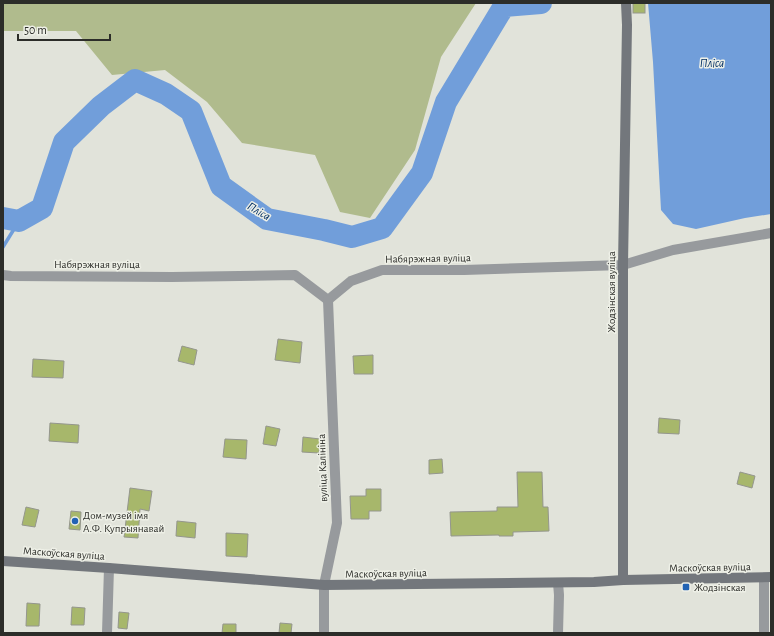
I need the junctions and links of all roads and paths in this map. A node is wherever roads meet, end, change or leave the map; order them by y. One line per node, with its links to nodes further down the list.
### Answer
1 (626, 3): 3 (main road, Жодзінская вуліца)
2 (771, 233): 3 (street, Набярэжная вуліца)
3 (623, 265): 5 (street, Набярэжная вуліца); 9 (main road, Жодзінская вуліца)
4 (3, 275): 5 (street, Набярэжная вуліца)
5 (328, 300): 11 (street, вуліца Калініна)
6 (3, 561): 7 (main road, Маскоўская вуліца)
7 (110, 568): 11 (main road, Маскоўская вуліца); 12 (street)
8 (767, 577): 9 (main road, Маскоўская вуліца); 15 (street)
9 (622, 580): 10 (main road, Маскоўская вуліца)
10 (558, 583): 11 (main road, Маскоўская вуліца); 14 (street)
11 (324, 585): 13 (street, вуліца Калініна)
12 (107, 633)
13 (324, 633)
14 (558, 633)
15 (764, 633)

